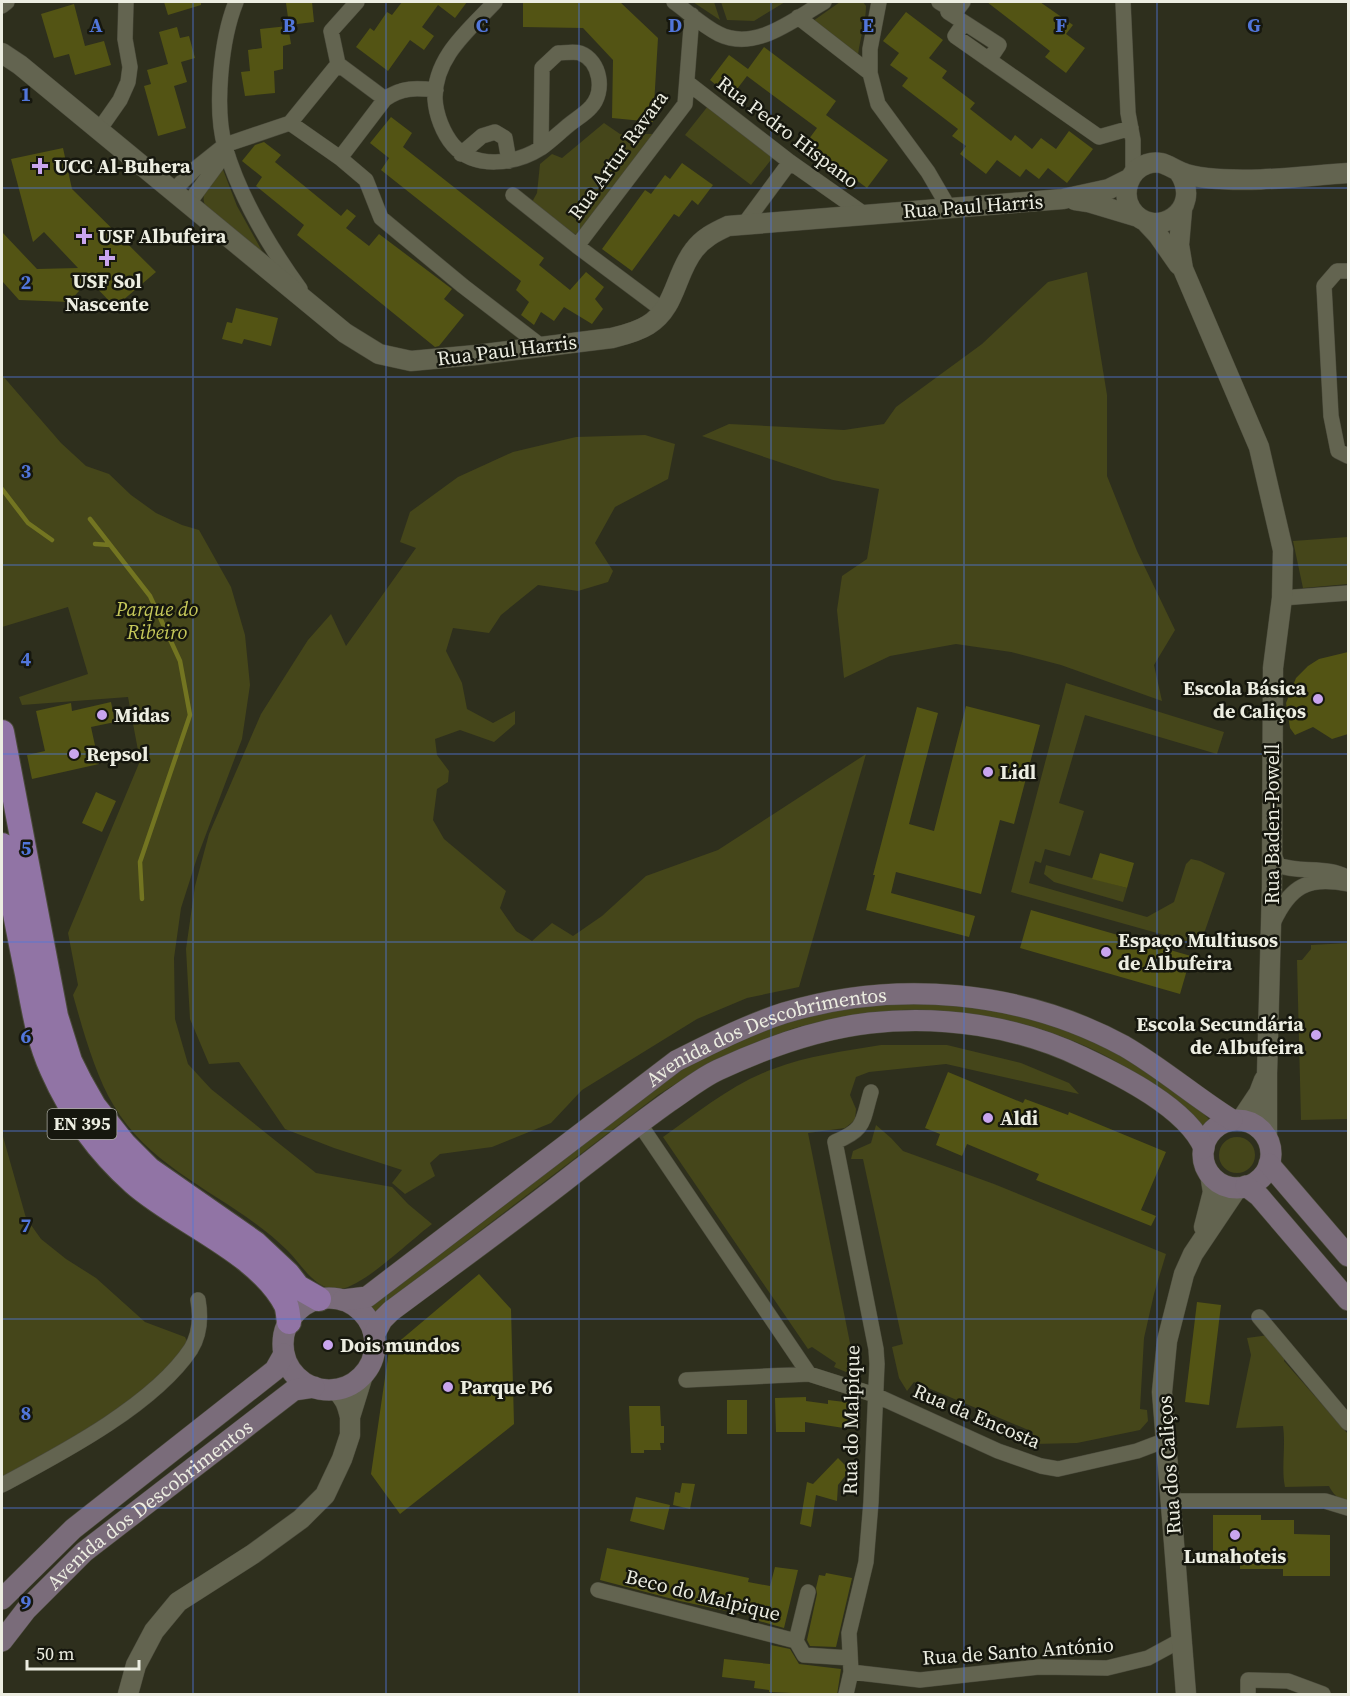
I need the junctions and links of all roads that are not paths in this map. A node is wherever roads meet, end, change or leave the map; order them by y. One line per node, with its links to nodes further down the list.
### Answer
1 (7, 2): 12 (street)
2 (126, 2): 23 (street)
3 (236, 2): 25 (street)
4 (357, 2): 17 (street)
5 (495, 2): 20 (street)
6 (674, 2): 13 (street)
7 (824, 2): 14 (street)
8 (879, 2): 18 (street)
9 (939, 2): 15 (street)
10 (963, 2): 15 (street)
11 (1123, 2): 24 (street)
12 (2, 6)
13 (692, 15): 14 (street); 19 (street, Rua Artur Ravara)
14 (798, 17): 18 (street)
15 (959, 19): 24 (street)
16 (2, 53): 23 (street, Rua Paul Harris)
17 (338, 64): 21 (street); 22 (street)
18 (870, 73): 40 (street)
19 (688, 83): 30 (street, Rua Pedro Hispano); 44 (street, Rua Artur Ravara)
20 (436, 90): 21 (street); 27 (street)
21 (385, 99): 28 (street)
22 (290, 123): 25 (street); 28 (street)
23 (99, 130): 37 (street, Rua Paul Harris)
24 (1132, 134): 31 (street); 34 (street)
25 (225, 145): 37 (street); 47 (street)
26 (541, 148): 26 (street); 29 (street)
27 (461, 154): 29 (street); 29 (street)
28 (340, 158): 49 (street)
29 (509, 161)
30 (790, 162): 41 (street, Rua Pedro Hispano); 43 (street)
31 (1158, 162): 32 (street); 34 (street)
32 (1179, 172): 35 (street); 39 (street)
33 (1348, 173): 35 (street)
34 (1131, 176): 38 (street, Rua Paul Harris); 42 (street)
35 (1236, 180): 39 (street)
36 (513, 195): 44 (street, Rua Artur Ravara)
37 (181, 197): 47 (street, Rua Paul Harris)
38 (1064, 199): 40 (street, Rua Paul Harris); 42 (street, Rua Paul Harris)
39 (1184, 206): 42 (street); 45 (street)
40 (949, 208): 41 (street, Rua Paul Harris)
41 (864, 214): 43 (street, Rua Paul Harris)
42 (1142, 219): 45 (street)
43 (746, 223): 48 (street, Rua Paul Harris)
44 (577, 246): 48 (street, Rua Artur Ravara)
45 (1183, 269): 52 (street, Rua Baden-Powell)
46 (1348, 271): 50 (street)
47 (309, 302): 49 (street, Rua Paul Harris)
48 (664, 311): 49 (street, Rua Paul Harris)
49 (541, 346)
50 (1348, 456)
51 (1348, 593): 52 (street)
52 (1282, 598): 55 (street, Rua Baden-Powell)
53 (2, 732): 71 (main road, EN 395)
54 (2, 845): 76 (main road, EN 395)
55 (1272, 850): 56 (street); 59 (street, Rua Baden-Powell)
56 (1290, 870): 57 (street); 59 (street)
57 (1348, 878)
58 (1348, 884): 59 (street)
59 (1280, 891): 60 (street, Rua Baden-Powell)
60 (1267, 1074): 62 (street, Rua Baden-Powell); 64 (street, Rua Baden-Powell)
61 (871, 1092): 83 (street, Rua do Malpique)
62 (1237, 1120): 64 (main road); 65 (main road); 73 (main road, Avenida dos Descobrimentos)
63 (639, 1124): 65 (main road, Avenida dos Descobrimentos); 77 (main road, Avenida dos Descobrimentos); 79 (street)
64 (1267, 1138): 66 (main road)
65 (1204, 1148): 67 (main road)
66 (1269, 1164): 68 (main road); 70 (main road)
67 (1210, 1174): 68 (main road); 69 (street, Rua dos Caliços)
68 (1242, 1187): 69 (street, Rua dos Caliços); 74 (main road)
69 (1200, 1241): 86 (street, Rua dos Caliços)
70 (1348, 1256)
71 (319, 1299): 73 (main road); 76 (main road)
72 (198, 1300): 87 (street)
73 (343, 1300): 77 (main road)
74 (1348, 1300)
75 (1259, 1317): 85 (street)
76 (289, 1322): 78 (main road)
77 (374, 1335): 80 (main road)
78 (284, 1354): 82 (main road); 92 (main road, Avenida dos Descobrimentos)
79 (809, 1374): 81 (street, Rua da Encosta); 83 (street, Rua da Encosta)
80 (363, 1375): 82 (main road); 84 (street)
81 (686, 1380)
82 (324, 1388): 84 (street); 94 (main road, Avenida dos Descobrimentos)
83 (875, 1395): 86 (street, Rua da Encosta); 96 (street, Rua do Malpique)
84 (350, 1417): 97 (street)
85 (1348, 1423)
86 (1166, 1440): 88 (street, Rua dos Caliços)
87 (2, 1485)
88 (1171, 1501): 89 (street); 93 (street, Rua dos Caliços)
89 (1348, 1508)
90 (598, 1590): 95 (street, Beco do Malpique)
91 (808, 1592): 95 (street, Beco do Malpique)
92 (2, 1599)
93 (1183, 1639): 96 (street, Rua de Santo António); 99 (street, Rua dos Caliços)
94 (2, 1641)
95 (796, 1641): 96 (street, Beco do Malpique)
96 (850, 1665): 98 (street, Rua do Malpique)
97 (128, 1695)
98 (846, 1695)
99 (1186, 1695)
100 (1248, 1695): 101 (street)
101 (1323, 1695)

